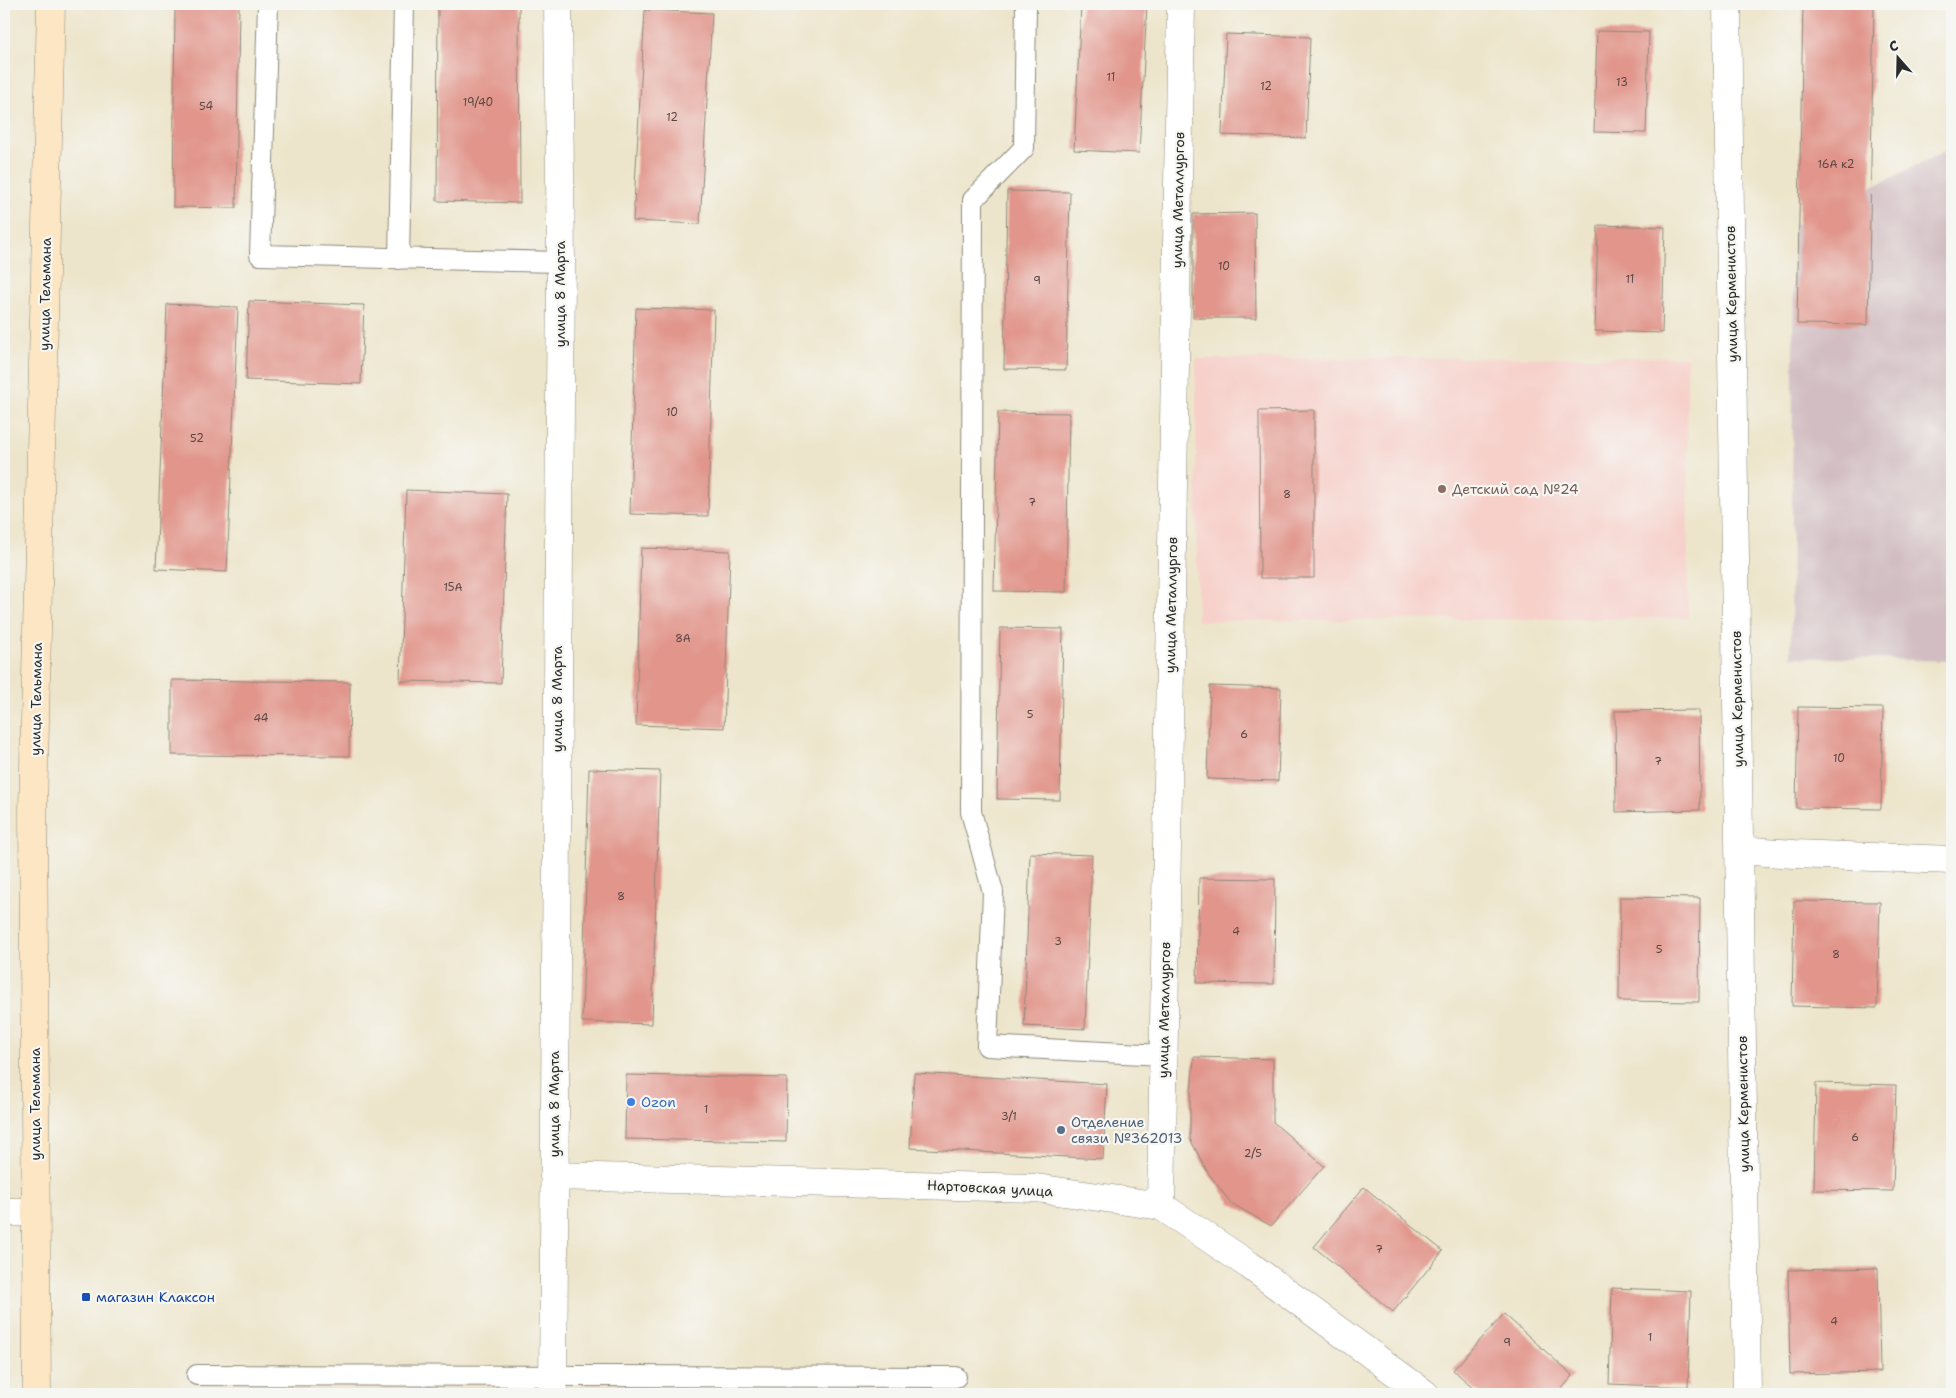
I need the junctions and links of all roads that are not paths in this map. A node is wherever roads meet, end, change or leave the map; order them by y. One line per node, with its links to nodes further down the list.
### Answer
1 (51, 4): 16 (street, улица Тельмана)
2 (268, 4): 8 (lane)
3 (404, 4): 8 (lane)
4 (558, 4): 9 (street, улица 8 Марта)
5 (1026, 4): 12 (lane)
6 (1181, 4): 12 (street, улица Металлургов)
7 (1727, 4): 10 (street, улица Керменистов)
8 (399, 259): 9 (lane)
9 (561, 262): 13 (street, улица 8 Марта)
10 (1739, 850): 11 (street); 22 (street, улица Керменистов)
11 (1952, 860)
12 (1163, 1055): 14 (street, улица Металлургов)
13 (554, 1176): 14 (street, Нартовская улица); 19 (street, улица 8 Марта)
14 (1161, 1206): 21 (street, Нартовская улица)
15 (4, 1212): 16 (street)
16 (35, 1212): 20 (street, улица Тельмана)
17 (198, 1375): 19 (lane)
18 (956, 1377): 19 (lane)
19 (553, 1385)
20 (36, 1394)
21 (1425, 1394)
22 (1747, 1394)

